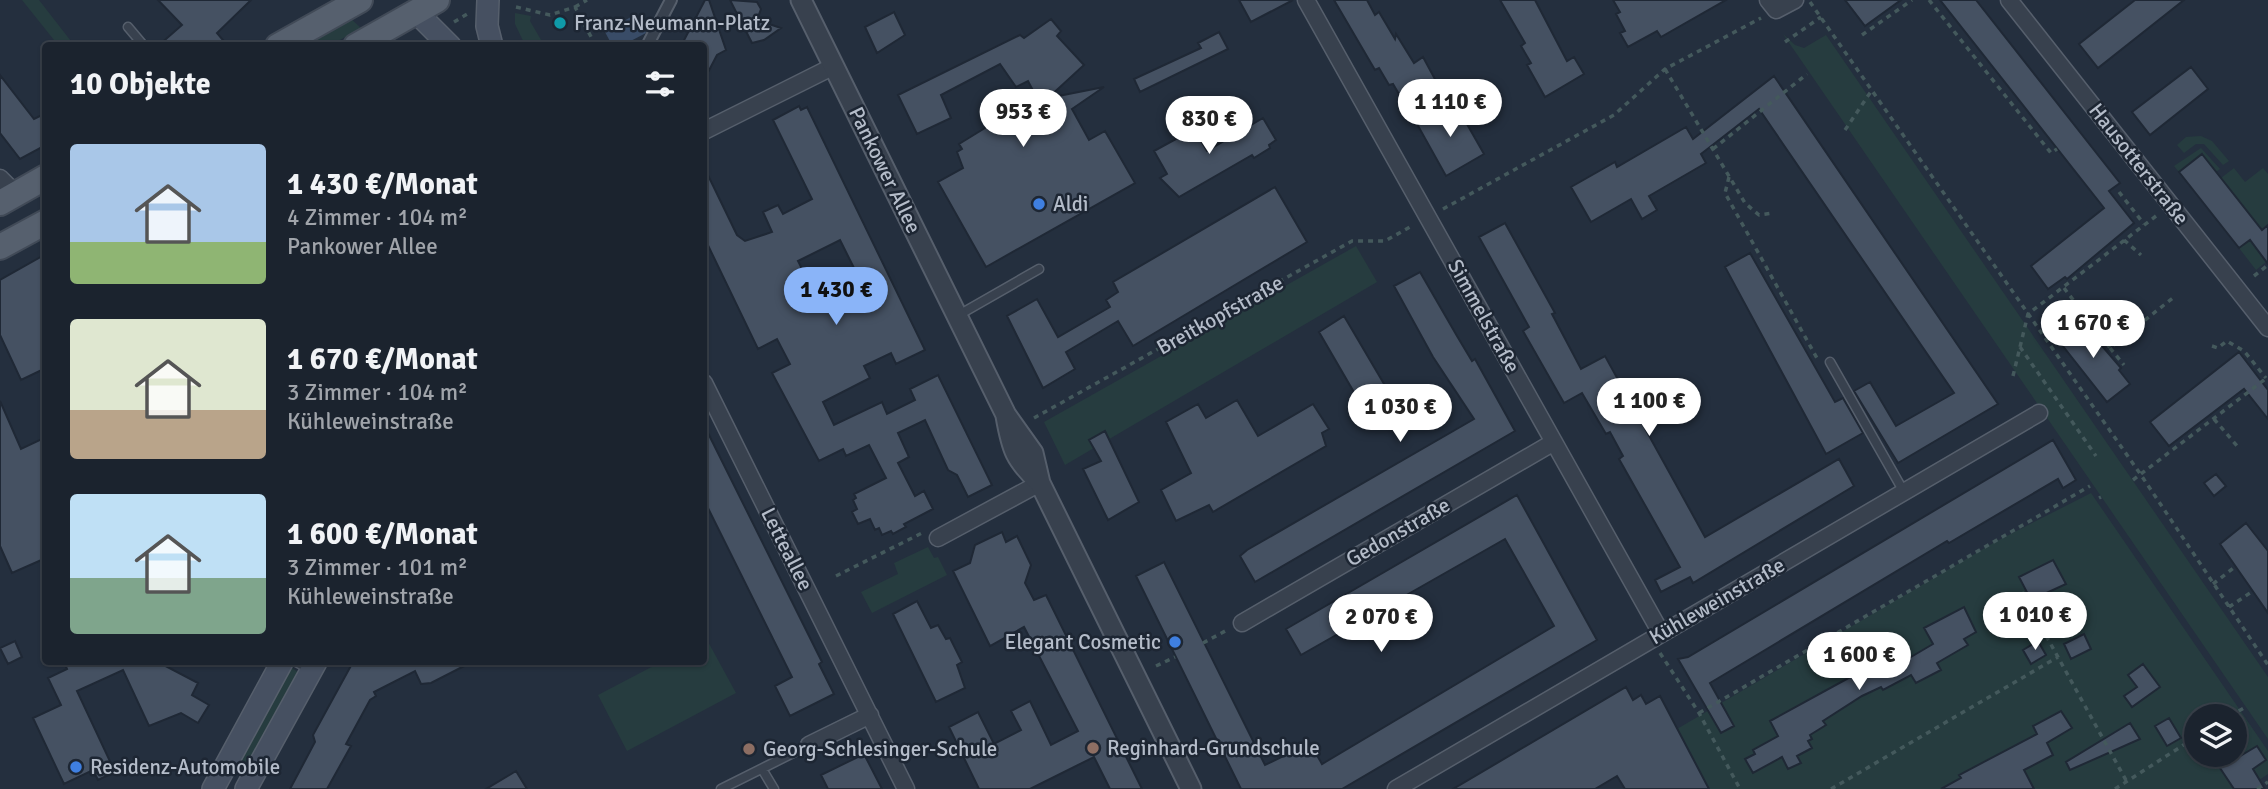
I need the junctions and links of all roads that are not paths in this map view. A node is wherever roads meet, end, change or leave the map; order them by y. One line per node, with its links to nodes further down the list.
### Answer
1 (360, 0): 12 (main road)
2 (671, 0): 16 (street)
3 (801, 0): 17 (street, Pankower Allee)
4 (1306, 0): 29 (street, Simmelstraße)
5 (1795, 0): 9 (street)
6 (2009, 0): 25 (street, Hausotterstraße)
7 (419, 4): 13 (main road); 14 (main road)
8 (482, 4): 15 (main road)
9 (1772, 5)
10 (128, 27): 11 (lane)
11 (141, 42)
12 (285, 42)
13 (362, 42)
14 (447, 42)
15 (491, 42)
16 (648, 42)
17 (834, 66): 18 (street); 24 (street, Pankower Allee)
18 (707, 130)
19 (42, 178): 20 (main road)
20 (5, 192): 21 (main road)
21 (40, 225): 22 (main road)
22 (0, 247)
23 (1039, 269): 24 (lane)
24 (957, 316): 30 (street, Pankower Allee)
25 (2268, 328)
26 (1830, 362): 31 (lane)
27 (707, 389): 37 (street, Letteallee)
28 (2039, 413): 31 (street, Kühleweinstraße)
29 (1555, 442): 33 (street, Gedonstraße); 34 (street, Simmelstraße)
30 (1040, 483): 32 (street); 45 (street, Pankower Allee)
31 (1903, 492): 34 (street, Kühleweinstraße)
32 (938, 538)
33 (1242, 623)
34 (1661, 633): 46 (street, Kühleweinstraße)
35 (280, 665): 40 (main road)
36 (307, 665): 41 (main road)
37 (870, 715): 38 (street); 44 (street, Letteallee)
38 (809, 745): 39 (lane)
39 (762, 769): 42 (lane); 43 (lane)
40 (212, 789)
41 (246, 789)
42 (722, 789)
43 (774, 789)
44 (906, 789)
45 (1191, 789)
46 (1396, 789)

